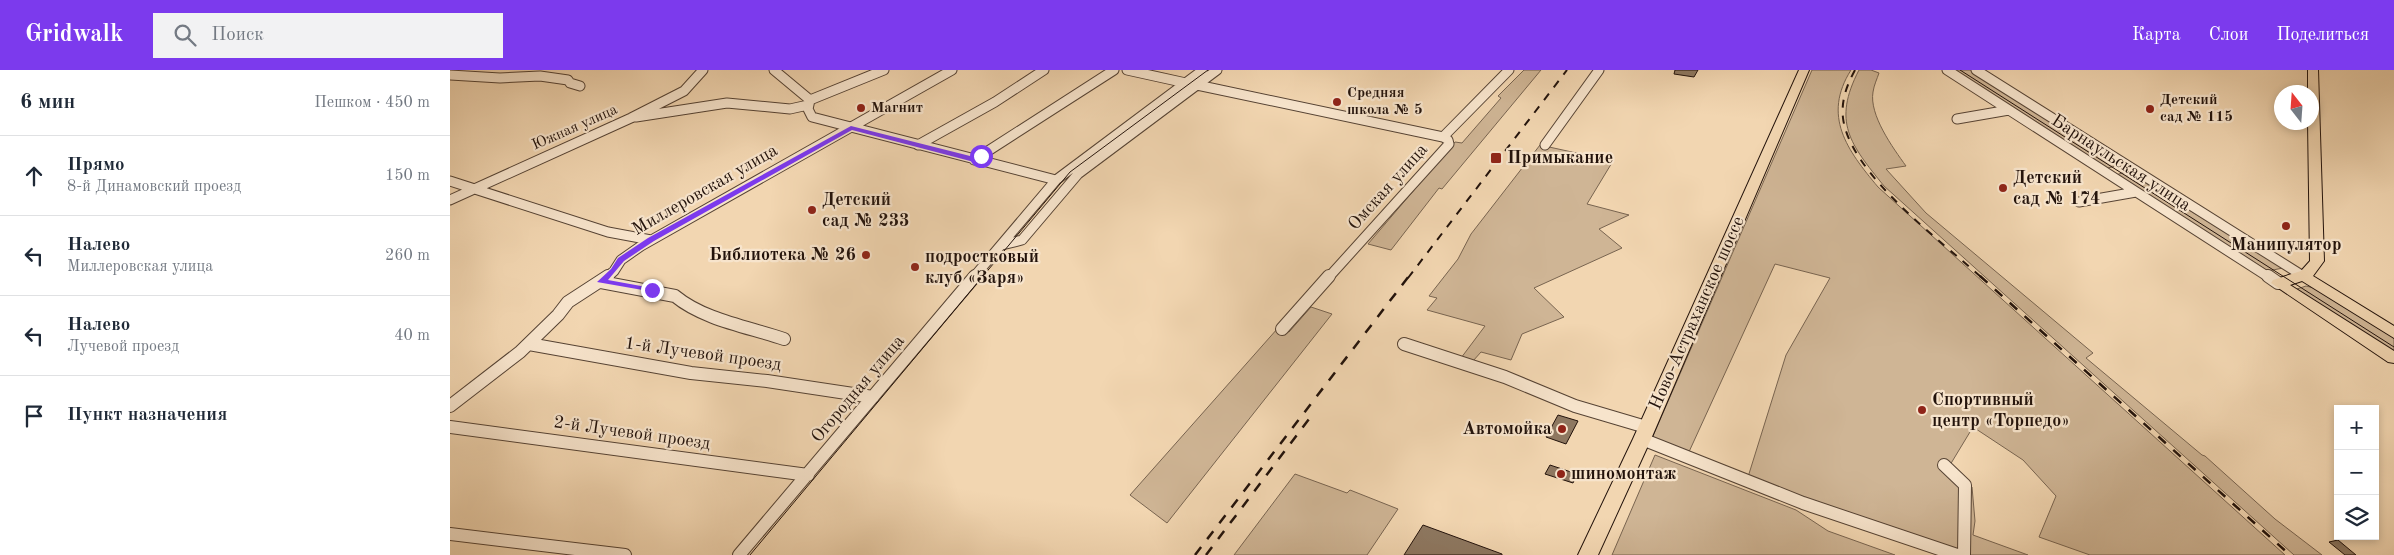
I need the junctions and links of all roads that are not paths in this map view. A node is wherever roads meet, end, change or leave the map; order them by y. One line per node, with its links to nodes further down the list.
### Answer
1 (703, 70): 22 (street, Южная улица)
2 (774, 70): 20 (street)
3 (884, 70): 20 (street)
4 (952, 70): 24 (street, Миллеровская улица)
5 (1044, 70): 26 (street)
6 (1114, 70): 28 (street)
7 (1127, 70): 17 (street)
8 (1203, 70): 17 (street, Огородная улица)
9 (1217, 70): 18 (street, Огородная улица)
10 (1509, 70): 25 (street, Омская улица)
11 (1598, 70): 27 (street)
12 (1804, 70): 49 (main road, Ново-Астраханское шоссе)
13 (1947, 70): 21 (street, Барнаульская улица)
14 (1976, 70): 37 (street, Барнаульская улица)
15 (2313, 70): 37 (main road)
16 (450, 75): 19 (street)
17 (1186, 83): 29 (street, Огородная улица)
18 (1197, 85): 25 (street); 36 (street, Огородная улица)
19 (580, 86)
20 (809, 102): 22 (street); 24 (street)
21 (2009, 110): 23 (street); 32 (street, Барнаульская улица)
22 (631, 118): 31 (street, Южная улица)
23 (1957, 119)
24 (851, 128): 26 (street); 35 (street, Миллеровская улица)
25 (1443, 138): 40 (street, Омская улица)
26 (918, 145): 28 (street)
27 (1545, 145)
28 (974, 160): 29 (street)
29 (1056, 180): 36 (street, Огородная улица)
30 (450, 181): 31 (street)
31 (476, 189): 33 (street, Южная улица); 35 (street)
32 (2136, 192): 34 (street); 39 (street, Барнаульская улица)
33 (450, 200)
34 (2079, 202)
35 (651, 240): 38 (street, Миллеровская улица)
36 (1002, 245): 46 (street, Огородная улица)
37 (2303, 276): 39 (main road); 41 (main road)
38 (601, 282): 42 (street); 43 (street, Миллеровская улица)
39 (2278, 283): 45 (main road)
40 (1282, 329)
41 (2394, 333)
42 (784, 339)
43 (529, 344): 46 (street, 1-й Лучевой проезд); 47 (street, Миллеровская улица)
44 (1404, 344): 49 (street)
45 (2394, 358)
46 (873, 396): 51 (street, Огородная улица)
47 (450, 406)
48 (450, 427): 51 (street, 2-й Лучевой проезд)
49 (1644, 433): 55 (main road, Ново-Астраханское шоссе); 56 (street)
50 (1944, 465): 57 (street)
51 (808, 475): 54 (street, Огородная улица)
52 (450, 534): 53 (street)
53 (625, 555)
54 (739, 555)
55 (1588, 555)
56 (1957, 555)
57 (1964, 555)

